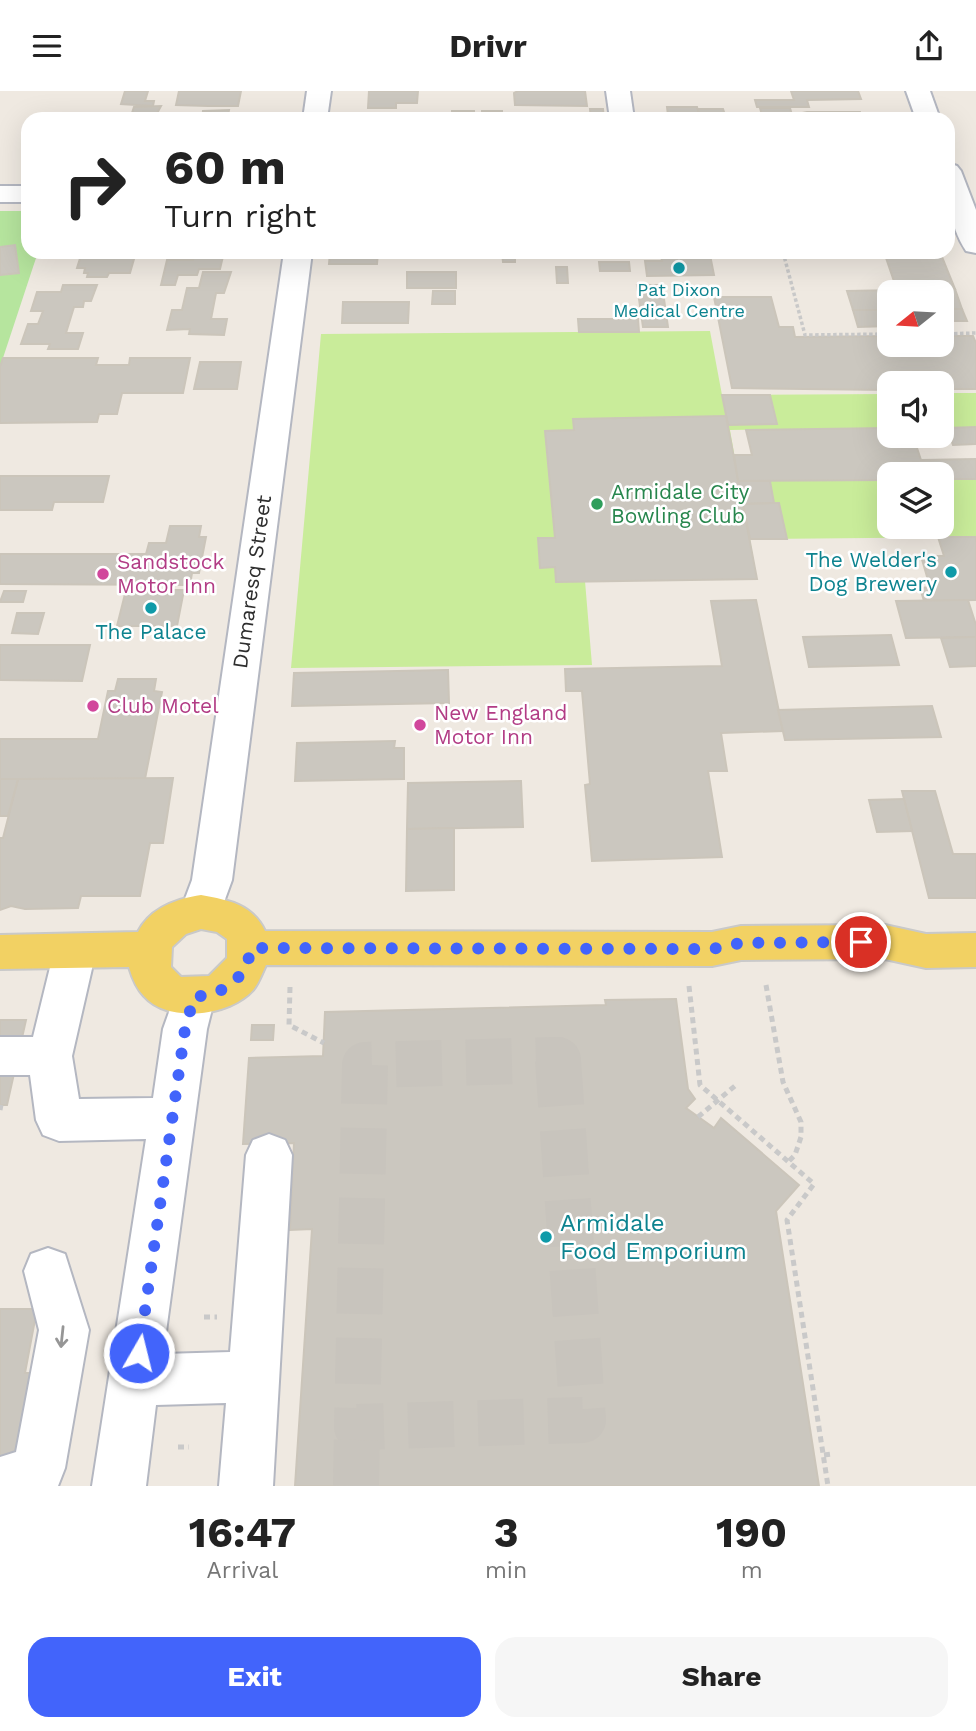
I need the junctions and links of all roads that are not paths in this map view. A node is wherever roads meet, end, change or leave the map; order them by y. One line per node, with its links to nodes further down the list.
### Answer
1 (319, 91): 4 (street)
2 (618, 91): 5 (street)
3 (918, 91): 6 (street)
4 (316, 112)
5 (621, 112)
6 (926, 112)
7 (957, 185): 10 (street)
8 (0, 194): 9 (street)
9 (21, 194)
10 (976, 245)
11 (297, 259): 12 (street, Dumaresq Street)
12 (201, 912): 13 (main road); 14 (main road)
13 (251, 948): 15 (main road); 18 (main road)
14 (150, 949): 16 (main road); 18 (main road)
15 (976, 950)
16 (75, 951): 17 (main road); 20 (street)
17 (0, 952)
18 (194, 997): 21 (street)
19 (0, 1056): 20 (street)
20 (50, 1056): 21 (street)
21 (173, 1118): 25 (street)
22 (269, 1155): 24 (street)
23 (48, 1272): 26 (street, one-way to 26)
24 (254, 1377): 25 (street); 28 (street)
25 (135, 1380): 27 (street)
26 (0, 1483)
27 (119, 1486)
28 (246, 1486)

